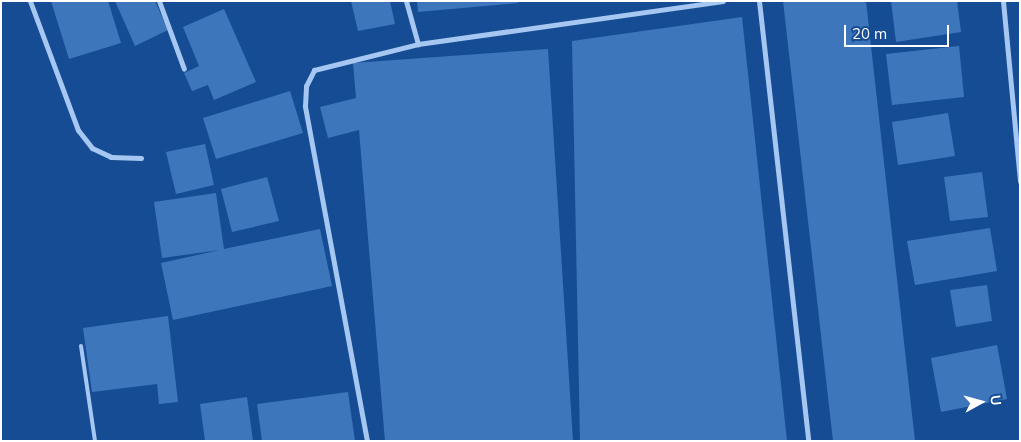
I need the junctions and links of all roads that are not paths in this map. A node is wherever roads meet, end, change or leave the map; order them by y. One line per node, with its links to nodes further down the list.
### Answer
1 (30, 1): 9 (street)
2 (158, 1): 8 (street)
3 (406, 1): 7 (street)
4 (723, 1): 7 (street)
5 (759, 1): 14 (street)
6 (1003, 1): 10 (street)
7 (418, 44): 13 (street)
8 (184, 69)
9 (141, 158)
10 (1020, 181)
11 (81, 346): 12 (lane)
12 (95, 441)
13 (367, 441)
14 (808, 441)

